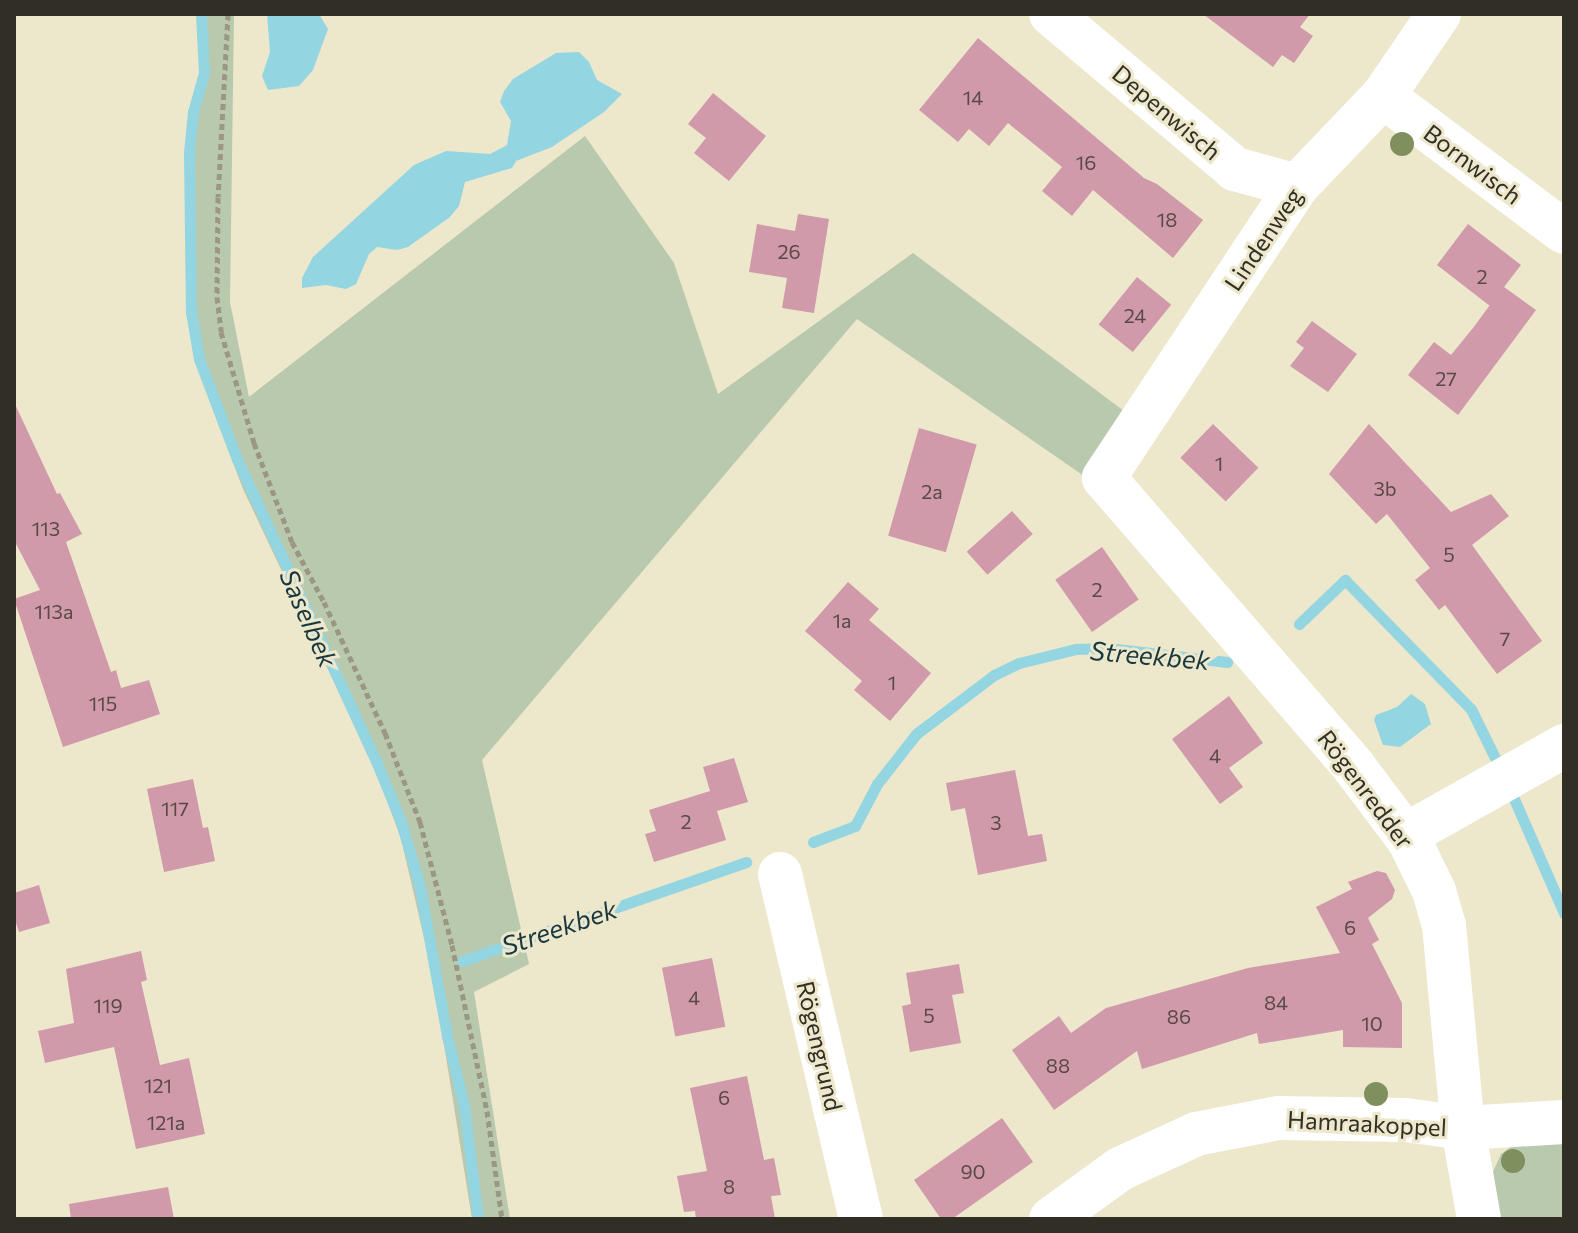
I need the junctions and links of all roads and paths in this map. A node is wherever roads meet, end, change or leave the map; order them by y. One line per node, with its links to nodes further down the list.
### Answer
1 (228, 14): 13 (path)
2 (1051, 14): 5 (street, Depenwisch)
3 (1439, 14): 4 (street, Lindenweg)
4 (1383, 96): 5 (street, Lindenweg); 6 (street, Bornwisch)
5 (1297, 186): 7 (street, Lindenweg)
6 (1564, 232)
7 (1104, 478): 9 (street, Rögenredder)
8 (1564, 746): 9 (street)
9 (1406, 835): 12 (street, Rögenredder)
10 (780, 874): 14 (street, Rögengrund)
11 (1564, 1122): 12 (street, Hamraakoppel)
12 (1463, 1128): 15 (street, Hamraakoppel); 16 (street, Rögenredder)
13 (502, 1219)
14 (861, 1219)
15 (1051, 1219)
16 (1479, 1219)

